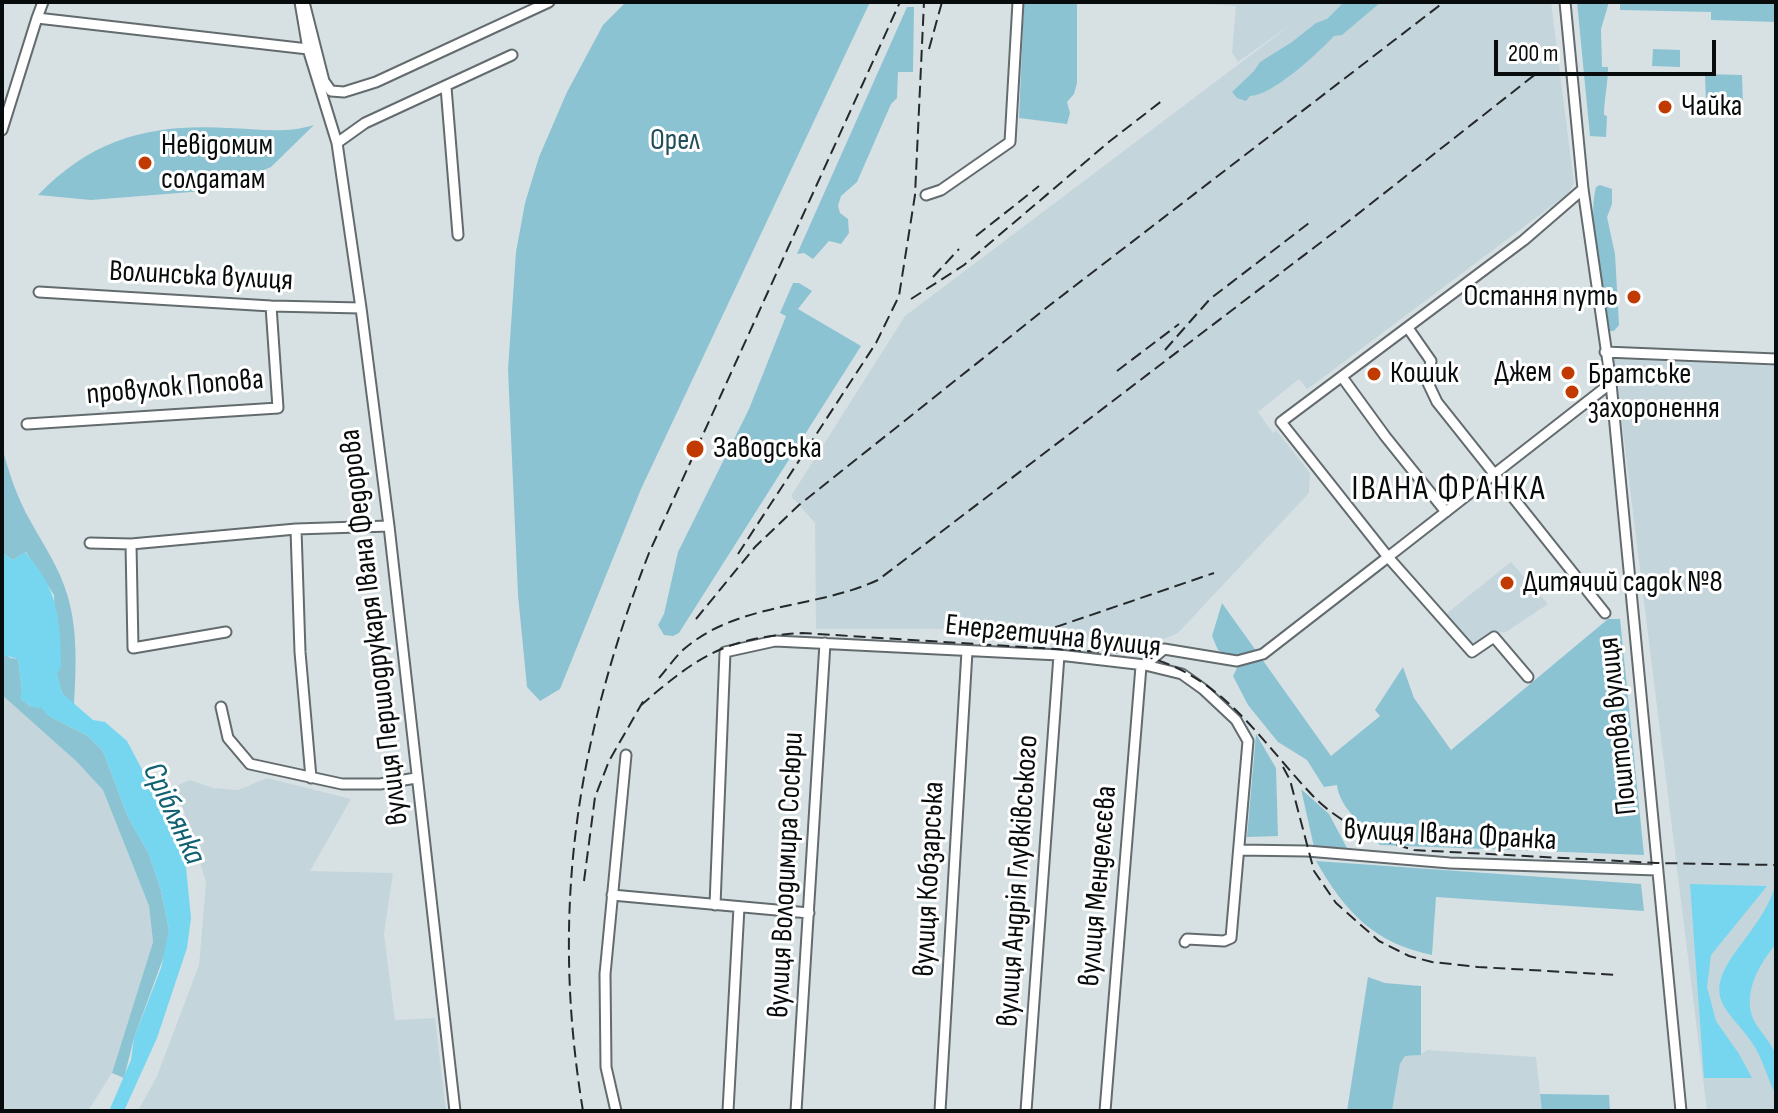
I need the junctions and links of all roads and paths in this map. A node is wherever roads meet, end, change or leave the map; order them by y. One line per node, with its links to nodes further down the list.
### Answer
1 (43, 2): 6 (street)
2 (302, 2): 3 (street); 7 (street)
3 (549, 2)
4 (1018, 2): 13 (street)
5 (1565, 2): 12 (street, Поштова вулиця)
6 (37, 18): 7 (street); 10 (street)
7 (308, 49): 11 (street, вулиця Першодрукаря Івана Федорова)
8 (512, 55): 9 (street)
9 (446, 87): 11 (street); 14 (street)
10 (2, 130)
11 (337, 140): 17 (street, вулиця Першодрукаря Івана Федорова)
12 (1583, 189): 18 (street); 19 (street, Поштова вулиця)
13 (926, 195)
14 (458, 235)
15 (39, 292): 16 (street, Волинська вулиця)
16 (271, 306): 17 (street, Волинська вулиця); 23 (street, провулок Попова)
17 (361, 308): 26 (street, вулиця Першодрукаря Івана Федорова)
18 (1408, 328): 21 (street); 24 (street)
19 (1605, 352): 20 (street); 22 (street, Поштова вулиця)
20 (1776, 359)
21 (1342, 377): 25 (street); 30 (street)
22 (1611, 383): 24 (street); 43 (street, Поштова вулиця)
23 (27, 424)
24 (1496, 473): 25 (street); 31 (street)
25 (1446, 512): 30 (street)
26 (389, 526): 27 (street); 41 (street, вулиця Першодрукаря Івана Федорова)
27 (296, 529): 29 (street); 40 (street)
28 (90, 543): 29 (street)
29 (131, 544): 32 (street)
30 (1388, 557): 36 (street); 37 (street)
31 (1605, 613)
32 (226, 632)
33 (825, 643): 34 (street, Енергетична вулиця); 45 (street, Енергетична вулиця); 47 (street, вулиця Володимира Сосюри)
34 (967, 651): 35 (street, Енергетична вулиця); 53 (street, вулиця Кобзарська)
35 (1059, 655): 36 (street, Енергетична вулиця); 54 (street, вулиця Андрія Глувківського)
36 (1143, 665): 42 (street, Енергетична вулиця); 55 (street, вулиця Менделєєва)
37 (1528, 677)
38 (221, 707): 40 (street)
39 (626, 755): 44 (street)
40 (311, 778): 41 (street)
41 (416, 778): 49 (street, вулиця Першодрукаря Івана Федорова)
42 (1239, 850): 43 (street, вулиця Івана Франка); 48 (street, Енергетична вулиця)
43 (1657, 870): 56 (street, Поштова вулиця)
44 (612, 895): 45 (street); 50 (street)
45 (715, 905): 46 (street)
46 (739, 907): 47 (street); 51 (street)
47 (809, 913): 52 (street, вулиця Володимира Сосюри)
48 (1185, 942)
49 (455, 1111)
50 (616, 1111)
51 (728, 1111)
52 (796, 1111)
53 (940, 1111)
54 (1026, 1111)
55 (1105, 1111)
56 (1681, 1111)

